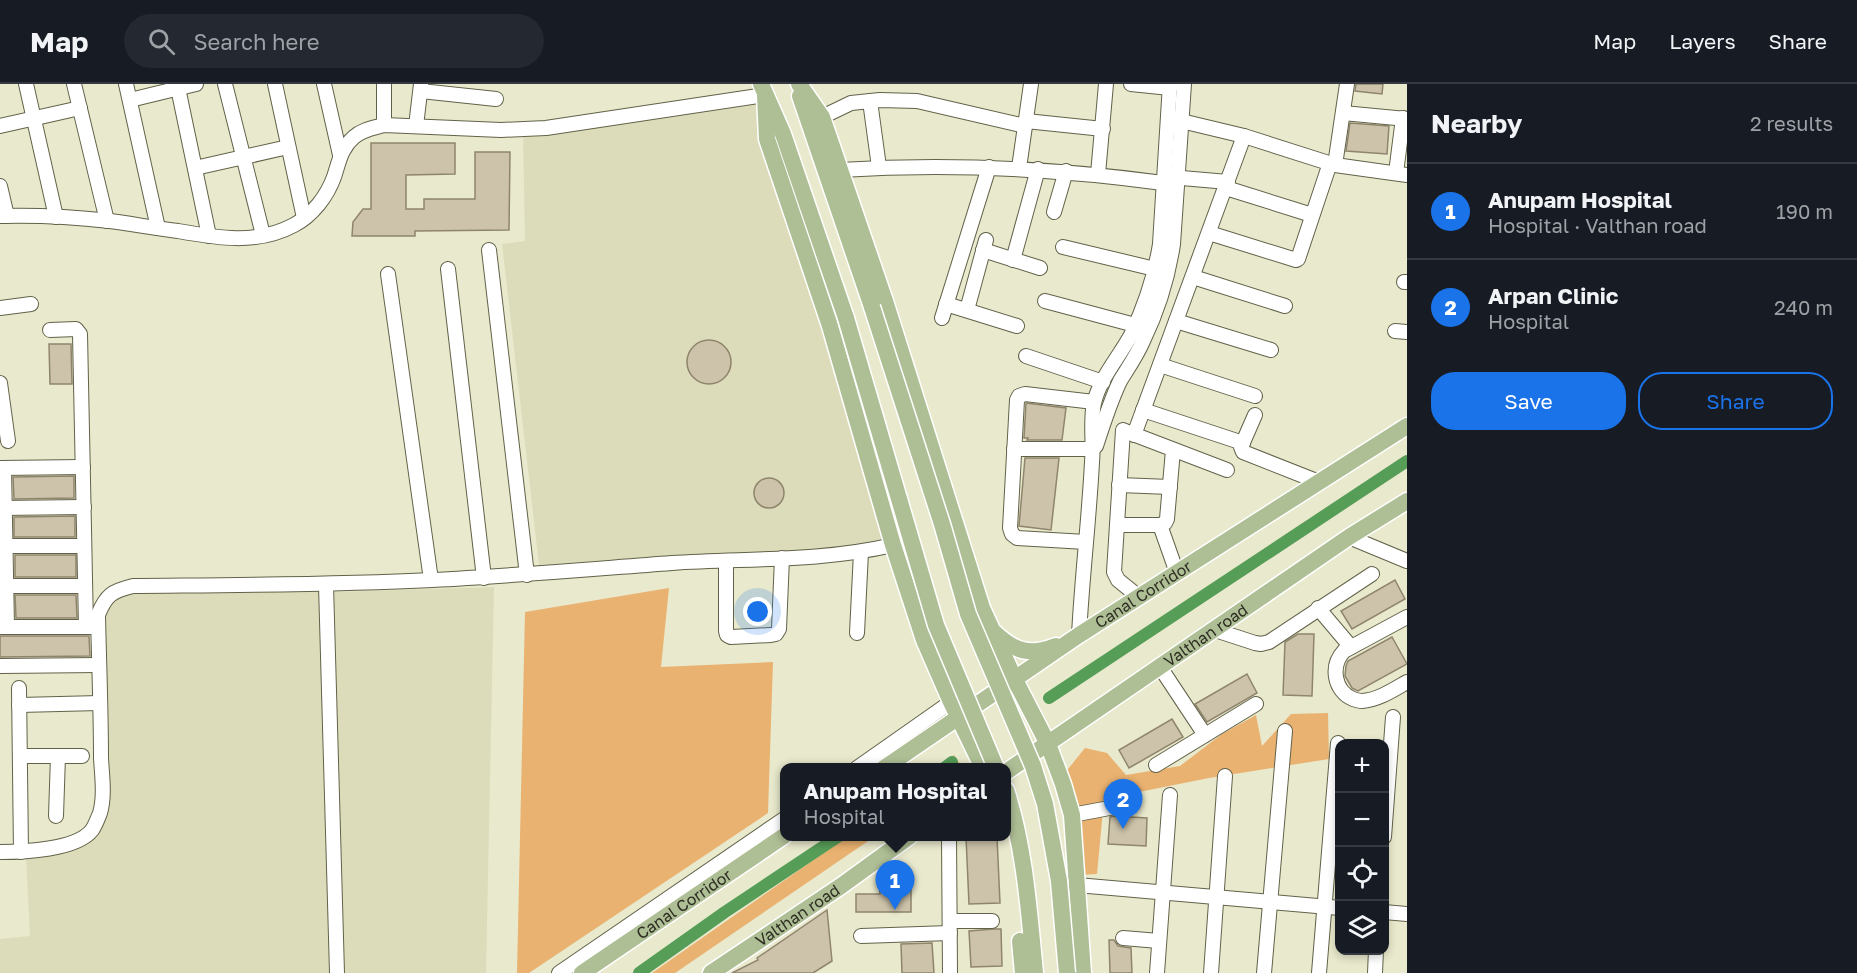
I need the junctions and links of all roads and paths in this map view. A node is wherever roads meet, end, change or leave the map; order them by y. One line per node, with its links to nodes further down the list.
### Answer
1 (26, 84): 24 (street)
2 (74, 84): 21 (street)
3 (126, 84): 19 (street)
4 (225, 84): 35 (street)
5 (275, 84): 33 (street)
6 (324, 84): 34 (street)
7 (384, 84): 29 (street)
8 (797, 84): 23 (main road); 192 (main road, bridge)
9 (1031, 84): 27 (street)
10 (1106, 84): 31 (street)
11 (1131, 84): 15 (street)
12 (1184, 84): 26 (street)
13 (1347, 84): 22 (street)
14 (185, 86): 19 (street); 39 (street)
15 (1170, 86): 26 (street)
16 (421, 87): 18 (street); 30 (street)
17 (763, 90): 30 (street); 108 (main road); 153 (main road, bridge)
18 (496, 99)
19 (130, 100): 55 (street)
20 (870, 101): 23 (street); 27 (street); 37 (street)
21 (80, 108): 24 (street); 54 (street)
22 (1343, 113): 25 (street); 36 (street)
23 (822, 117): 42 (main road)
24 (33, 118): 28 (street); 52 (street)
25 (1405, 118): 45 (street)
26 (1175, 120): 32 (street); 46 (street)
27 (1025, 124): 31 (street); 40 (street)
28 (0, 126)
29 (384, 126): 30 (street); 34 (street)
30 (416, 126)
31 (1103, 129): 44 (street)
32 (1244, 136): 36 (street); 47 (street)
33 (288, 147): 35 (street); 53 (street)
34 (340, 155): 53 (street)
35 (243, 157): 39 (street); 58 (street)
36 (1333, 164): 45 (street); 50 (street)
37 (879, 167): 38 (street); 42 (street)
38 (989, 167): 40 (street); 69 (street)
39 (195, 168): 57 (street)
40 (1019, 168): 41 (street)
41 (1038, 169): 43 (street); 61 (street)
42 (840, 170): 129 (main road)
43 (1066, 171): 44 (street); 49 (street)
44 (1098, 174): 46 (street)
45 (1401, 174)
46 (1168, 179): 47 (street); 64 (street); 87 (street)
47 (1227, 185): 50 (street); 56 (street)
48 (0, 186): 51 (street)
49 (1054, 212)
50 (1312, 215): 56 (street)
51 (3, 216): 52 (street)
52 (56, 217): 54 (street)
53 (304, 218): 58 (street)
54 (107, 221): 55 (street)
55 (158, 228): 57 (street)
56 (1209, 233): 66 (street)
57 (209, 236): 58 (street)
58 (263, 236)
59 (1063, 247): 64 (street)
60 (489, 249): 117 (street)
61 (1013, 260): 62 (street); 72 (street)
62 (1040, 268)
63 (448, 269): 118 (street)
64 (1155, 269): 75 (street)
65 (388, 274): 119 (street)
66 (1193, 277): 70 (street); 74 (street)
67 (1045, 301): 75 (street)
68 (31, 304): 71 (street)
69 (946, 304): 72 (street); 73 (street)
70 (1285, 306)
71 (0, 308)
72 (967, 310): 76 (street)
73 (942, 318)
74 (1176, 321): 78 (street); 80 (street)
75 (1135, 325): 81 (street)
76 (1017, 326)
77 (50, 330): 95 (street)
78 (1271, 350)
79 (1026, 356): 81 (street)
80 (1160, 365): 83 (street); 85 (street)
81 (1103, 382): 84 (street)
82 (0, 383): 90 (street)
83 (1255, 396)
84 (1094, 402): 92 (street); 94 (street)
85 (1143, 410): 89 (street); 91 (street)
86 (1255, 416): 91 (street)
87 (1103, 423): 89 (street); 94 (street)
88 (1407, 426): 98 (main road, Canal Corridor)
89 (1128, 432): 93 (street); 99 (street)
90 (8, 441)
91 (1243, 443): 98 (street)
92 (1014, 449): 94 (street); 107 (street)
93 (1173, 450): 97 (street); 100 (street)
94 (1093, 455): 107 (street)
95 (83, 467): 96 (street); 102 (street)
96 (2, 468): 103 (street)
97 (1227, 470)
98 (1319, 482): 115 (main road, Canal Corridor)
99 (1119, 485): 100 (street); 104 (street)
100 (1170, 488): 105 (street)
101 (1407, 501): 106 (main road, Valthan road)
102 (84, 507): 103 (street); 110 (street)
103 (2, 508): 109 (street)
104 (1117, 525): 105 (street); 123 (street)
105 (1160, 525): 115 (street)
106 (1349, 537): 114 (street); 128 (main road, Valthan road)
107 (1086, 542): 131 (street)
108 (893, 545): 111 (street); 142 (main road)
109 (3, 546): 110 (street); 121 (street)
110 (84, 546): 122 (street)
111 (861, 552): 112 (street); 130 (street)
112 (782, 558): 113 (street); 113 (street)
113 (726, 561): 117 (street)
114 (1407, 561)
115 (1177, 573): 123 (main road, Canal Corridor)
116 (1372, 574): 124 (street)
117 (527, 575): 118 (street)
118 (484, 578): 119 (street)
119 (432, 580): 120 (street)
120 (326, 585): 127 (street); 185 (street)
121 (3, 586): 122 (street); 126 (street)
122 (85, 586): 127 (street)
123 (1139, 597): 131 (main road, Canal Corridor)
124 (1318, 608): 128 (street); 132 (street)
125 (1407, 618): 132 (street)
126 (4, 627): 127 (street)
127 (92, 627): 133 (street)
128 (1215, 630): 135 (main road, Valthan road)
129 (993, 631): 131 (main road); 136 (main road)
130 (857, 633)
131 (1079, 635): 136 (main road, Canal Corridor)
132 (1351, 647): 137 (street)
133 (99, 665): 134 (street); 139 (street)
134 (0, 666)
135 (1160, 667): 145 (street); 146 (main road, Valthan road)
136 (1015, 680): 142 (main road, Canal Corridor); 146 (main road)
137 (1407, 682)
138 (19, 687): 141 (street)
139 (100, 703): 141 (street); 170 (street)
140 (1256, 704): 145 (street)
141 (20, 705): 147 (street)
142 (955, 709): 150 (street); 151 (main road, Canal Corridor); 152 (main road)
143 (1393, 717): 158 (street)
144 (1285, 731): 174 (street)
145 (1205, 735): 154 (street)
146 (1048, 744): 155 (main road, Valthan road); 162 (main road)
147 (20, 756): 148 (street); 170 (street)
148 (58, 756): 149 (street); 163 (street)
149 (82, 756)
150 (865, 763)
151 (890, 763)
152 (981, 763)
153 (994, 763)
154 (1156, 765)
155 (1011, 769)
156 (1225, 776): 173 (street)
157 (1335, 778): 175 (street)
158 (1387, 793)
159 (1170, 795): 172 (street)
160 (1011, 806): 191 (main road)
161 (1120, 806): 162 (street)
162 (1072, 815): 171 (main road)
163 (56, 816)
164 (780, 822): 186 (street)
165 (780, 839): 187 (main road, Canal Corridor)
166 (904, 841): 188 (main road, Valthan road)
167 (949, 841): 180 (street)
168 (1009, 841): 190 (main road)
169 (0, 852): 170 (street)
170 (21, 852)
171 (1077, 885): 172 (street); 193 (main road)
172 (1163, 893): 173 (street); 183 (street)
173 (1216, 897): 174 (street); 195 (street)
174 (1270, 902): 175 (street); 196 (street)
175 (1324, 907): 176 (street); 197 (street)
176 (1335, 908)
177 (1389, 912): 178 (street)
178 (1407, 914)
179 (992, 921): 180 (street)
180 (950, 927): 181 (street); 189 (street)
181 (861, 936)
182 (1123, 938): 183 (street)
183 (1159, 941): 194 (street)
184 (1376, 955): 198 (street)
185 (338, 973)
186 (559, 973)
187 (582, 973)
188 (711, 973)
189 (950, 973)
190 (1023, 973)
191 (1035, 973)
192 (1067, 973)
193 (1083, 973)
194 (1157, 973)
195 (1211, 973)
196 (1264, 973)
197 (1319, 973)
198 (1375, 973)

